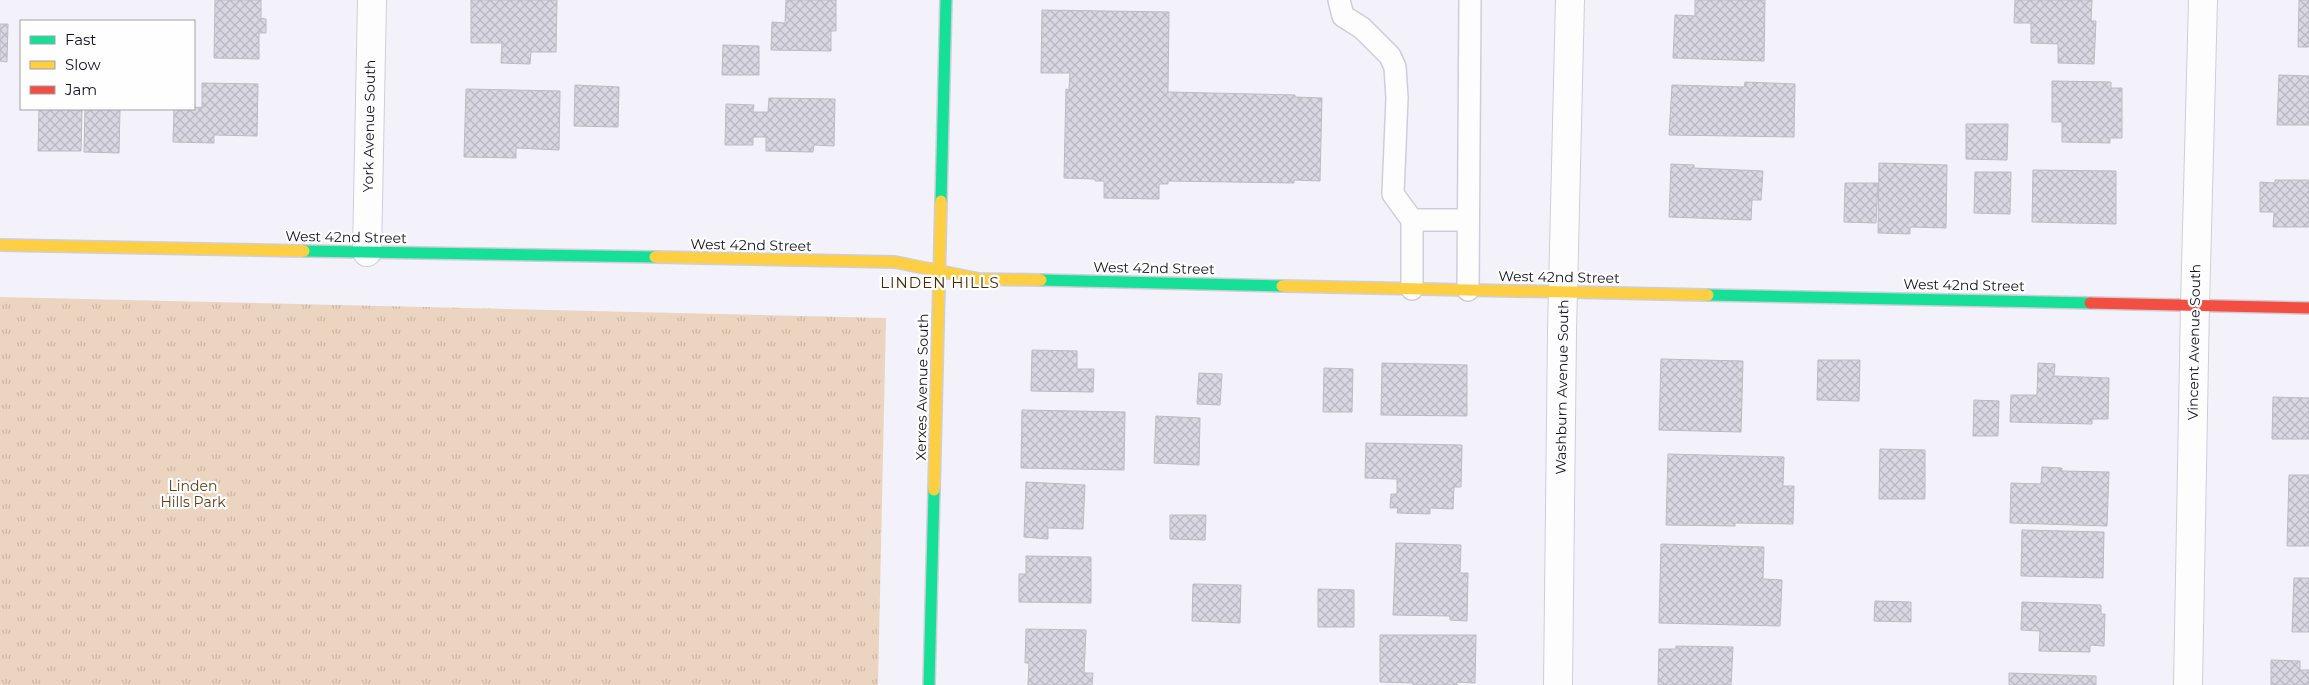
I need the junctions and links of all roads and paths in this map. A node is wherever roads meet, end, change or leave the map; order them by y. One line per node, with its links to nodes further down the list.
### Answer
1 (372, 0): 10 (street, York Avenue South)
2 (946, 0): 11 (street, Xerxes Avenue South)
3 (1339, 0): 7 (lane)
4 (1470, 0): 8 (lane)
5 (1570, 0): 14 (street, Washburn Avenue South)
6 (2203, 0): 15 (street, Vincent Avenue South)
7 (1412, 220): 8 (lane); 12 (lane)
8 (1468, 220): 13 (lane)
9 (0, 245): 10 (street, West 42nd Street)
10 (367, 252): 11 (street, West 42nd Street)
11 (939, 270): 12 (street, West 42nd Street); 17 (street, Xerxes Avenue South)
12 (1412, 289): 13 (street, West 42nd Street)
13 (1468, 290): 14 (street, West 42nd Street)
14 (1564, 292): 15 (street, West 42nd Street); 18 (street, Washburn Avenue South)
15 (2195, 305): 16 (street, West 42nd Street); 19 (street, Vincent Avenue South)
16 (2309, 308)
17 (929, 685)
18 (1558, 685)
19 (2188, 685)

